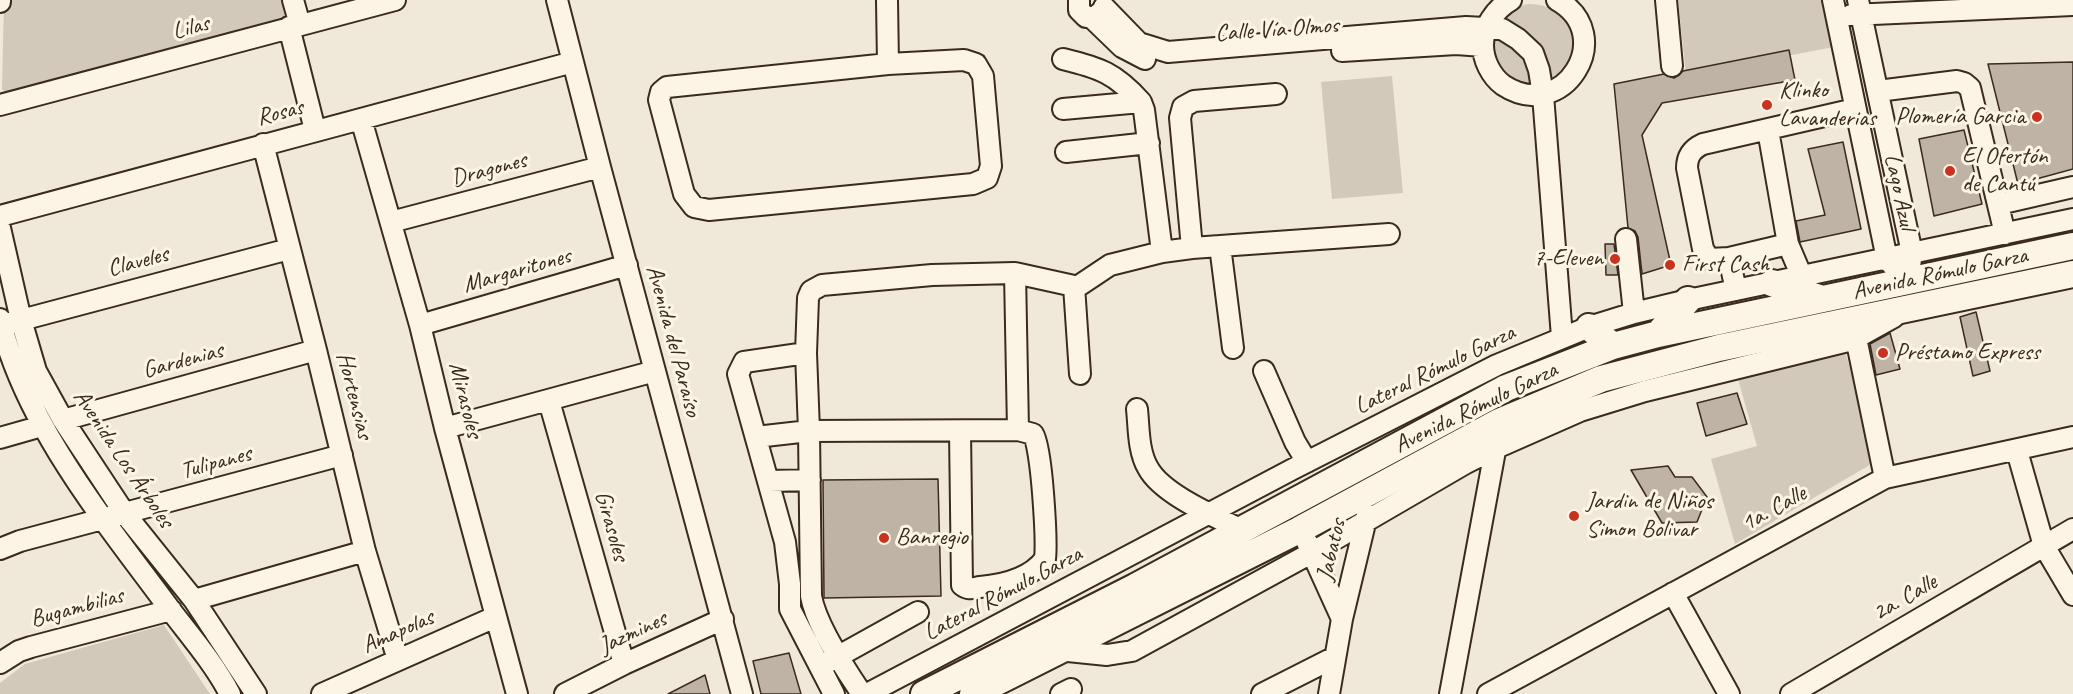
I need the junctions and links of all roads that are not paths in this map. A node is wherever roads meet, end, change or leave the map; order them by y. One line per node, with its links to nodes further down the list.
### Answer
1 (293, 0): 14 (street)
2 (395, 0): 14 (street, Lilas)
3 (557, 0): 17 (street, Avenida del Paraíso)
4 (887, 0): 18 (street)
5 (1078, 0): 12 (street, Calle Vía Olmos)
6 (1558, 0): 22 (street)
7 (1666, 0): 19 (street)
8 (1506, 1): 15 (street)
9 (1994, 5): 10 (street); 11 (street)
10 (2073, 5)
11 (1860, 7): 13 (street); 20 (street, Lago Azul)
12 (1099, 8): 15 (street, Calle Vía Olmos)
13 (1835, 8): 26 (street, Lago Azul)
14 (295, 26): 24 (street, Lilas); 28 (street)
15 (1484, 37): 22 (street); 22 (street)
16 (1063, 59): 23 (street)
17 (573, 62): 27 (street, Rosas); 33 (street, Avenida del Paraíso)
18 (888, 64): 18 (street)
19 (1672, 66)
20 (1878, 91): 35 (street); 49 (street, Lago Azul)
21 (1276, 94): 46 (street)
22 (1543, 95): 69 (street)
23 (1141, 102): 25 (street); 30 (street)
24 (0, 105)
25 (1063, 109)
26 (1856, 110): 29 (street); 51 (street, Lago Azul)
27 (361, 119): 28 (street, Rosas); 38 (street, Mirasoles)
28 (315, 130): 31 (street, Rosas)
29 (1768, 130): 43 (street); 50 (street)
30 (1149, 143): 32 (street); 48 (street)
31 (263, 144): 36 (street, Rosas); 47 (street, Hortensias)
32 (1066, 152)
33 (600, 167): 38 (street, Dragones); 52 (street, Avenida del Paraíso)
34 (2073, 187): 35 (street)
35 (1999, 204): 41 (street)
36 (0, 216)
37 (2073, 219): 41 (street, Lateral Rómulo Garza)
38 (391, 222): 66 (street, Mirasoles)
39 (0, 228): 64 (street, Avenida Los Árboles)
40 (1389, 234): 44 (street)
41 (2005, 234): 49 (street, Lateral Rómulo Garza)
42 (1626, 239): 63 (street)
43 (1788, 244): 50 (street); 55 (street)
44 (1220, 246): 46 (street); 72 (street)
45 (2073, 246): 56 (main road, Avenida Rómulo Garza)
46 (1192, 248): 48 (street)
47 (289, 249): 64 (street, Claveles); 73 (street, Hortensias)
48 (1162, 252): 58 (street)
49 (1912, 253): 51 (street, Lateral Rómulo Garza); 56 (street, Lago Azul)
50 (1729, 258): 59 (street)
51 (1887, 259): 55 (street, Lateral Rómulo Garza); 56 (street, Lago Azul)
52 (627, 265): 66 (street, Margaritones); 75 (street, Avenida del Paraíso)
53 (1015, 273): 58 (street); 74 (street); 84 (street)
54 (2073, 274): 62 (main road, Avenida Rómulo Garza)
55 (1802, 277): 57 (street, Lateral Rómulo Garza)
56 (1907, 281): 60 (main road, Avenida Rómulo Garza); 62 (street, Lago Azul)
57 (1772, 283): 59 (street, Lateral Rómulo Garza); 60 (main road)
58 (1074, 286): 77 (street)
59 (1736, 290): 61 (street, Lateral Rómulo Garza)
60 (1822, 299): 68 (main road, Avenida Rómulo Garza)
61 (1688, 300): 63 (street, Lateral Rómulo Garza); 68 (main road)
62 (1913, 306): 70 (street); 81 (main road, Avenida Rómulo Garza)
63 (1634, 313): 67 (street, Lateral Rómulo Garza)
64 (21, 320): 65 (street, Claveles); 80 (street, Avenida Los Árboles)
65 (0, 323): 82 (street, Avenida Los Árboles)
66 (420, 325): 83 (street, Mirasoles)
67 (1589, 327): 69 (street, Lateral Rómulo Garza); 71 (main road)
68 (1658, 334): 71 (main road, Avenida Rómulo Garza)
69 (1562, 337): 93 (street, Lateral Rómulo Garza)
70 (1856, 338): 90 (street); 94 (street)
71 (1613, 346): 102 (main road, Avenida Rómulo Garza)
72 (1233, 348)
73 (316, 350): 80 (street, Gardenias); 92 (street, Hortensias)
74 (806, 353): 85 (street); 87 (street)
75 (655, 371): 78 (street); 117 (street, Avenida del Paraíso)
76 (1264, 371): 93 (street)
77 (1080, 374)
78 (549, 401): 83 (street); 124 (street, Girasoles)
79 (1137, 409): 98 (street)
80 (63, 420): 99 (street, Avenida Los Árboles)
81 (1499, 422): 90 (street); 97 (main road, Avenida Rómulo Garza)
82 (42, 426): 89 (street); 100 (street, Avenida Los Árboles)
83 (445, 428): 116 (street, Mirasoles)
84 (1018, 430): 86 (street); 86 (street)
85 (809, 431): 86 (street); 87 (street); 95 (street)
86 (960, 431)
87 (756, 436): 96 (street)
88 (2073, 437): 91 (street, 1a. Calle)
89 (0, 438)
90 (1496, 448): 101 (street); 139 (street)
91 (2017, 451): 94 (street, 1a. Calle); 105 (street)
92 (342, 455): 99 (street, Tulipanes); 107 (street, Hortensias)
93 (1307, 462): 98 (street, Lateral Rómulo Garza)
94 (1885, 478): 111 (street, 1a. Calle)
95 (810, 480): 96 (street); 109 (street)
96 (769, 481): 110 (street)
97 (1369, 492): 101 (street, Jabatos); 104 (main road, Avenida Rómulo Garza)
98 (1210, 513): 102 (street); 135 (street, Lateral Rómulo Garza)
99 (125, 514): 100 (street, Tulipanes); 113 (street, Avenida Los Árboles)
100 (103, 520): 106 (street, Tulipanes); 114 (street, Avenida Los Árboles)
101 (1366, 522): 108 (street); 118 (street, Jabatos)
102 (1240, 529): 136 (main road, Avenida Rómulo Garza)
103 (2073, 529): 105 (street, 2a. Calle)
104 (1299, 530): 108 (street, Jabatos); 119 (main road, Avenida Rómulo Garza)
105 (2044, 546): 112 (street); 142 (street, 2a. Calle)
106 (0, 549)
107 (365, 551): 113 (street); 122 (street, Hortensias)
108 (1313, 552): 118 (street, Jabatos); 119 (street)
109 (810, 583): 110 (street); 120 (street)
110 (790, 584): 125 (street)
111 (1673, 593): 140 (street, 1a. Calle); 141 (street)
112 (2073, 595)
113 (194, 600): 128 (street, Avenida Los Árboles)
114 (171, 610): 123 (street, Bugambilias); 127 (street, Avenida Los Árboles)
115 (918, 612): 120 (street)
116 (495, 617): 122 (street, Amapolas); 130 (street, Mirasoles)
117 (723, 619): 124 (street, Jazmines); 132 (street, Avenida del Paraíso)
118 (1342, 619): 121 (street, Jabatos)
119 (1058, 650): 126 (main road, Avenida Rómulo Garza)
120 (839, 657): 125 (street); 134 (street)
121 (1335, 657): 137 (street); 138 (street, Jabatos)
122 (398, 660): 129 (street, Amapolas)
123 (0, 663)
124 (624, 664): 131 (street, Jazmines)
125 (820, 666): 133 (street)
126 (979, 693)
127 (230, 694)
128 (255, 694)
129 (322, 694)
130 (517, 694)
131 (565, 694)
132 (742, 694)
133 (834, 694)
134 (862, 694)
135 (867, 694)
136 (924, 694)
137 (1262, 694)
138 (1329, 694)
139 (1450, 694)
140 (1488, 694)
141 (1729, 694)
142 (1791, 694)

